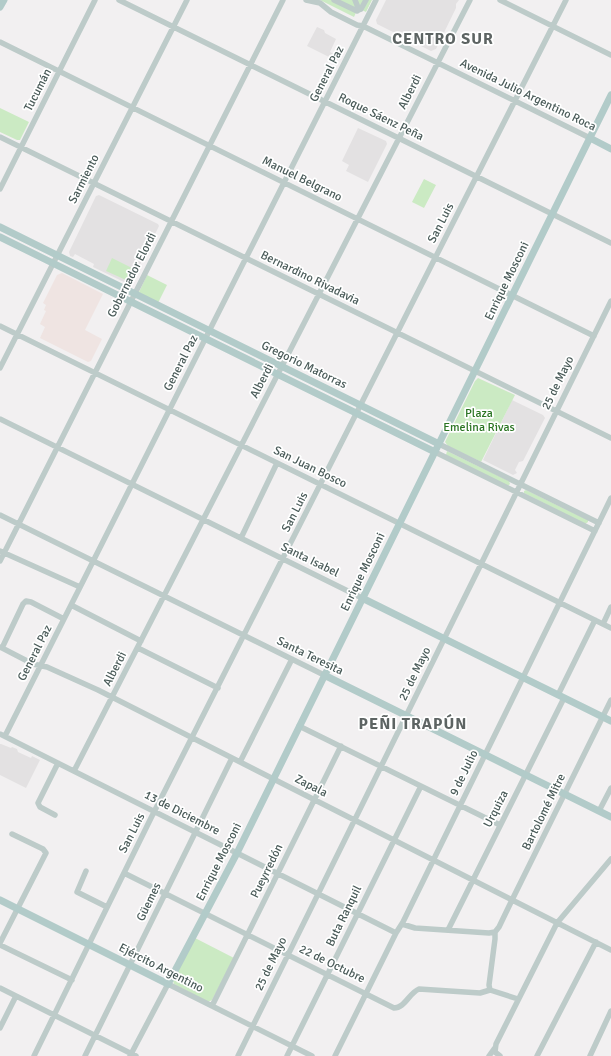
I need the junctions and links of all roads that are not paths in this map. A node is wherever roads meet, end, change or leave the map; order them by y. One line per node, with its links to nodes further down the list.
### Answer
1 (4, 0): 14 (main road)
2 (95, 0): 23 (street, Tucumán)
3 (119, 0): 18 (street, Roque Sáenz Peña)
4 (187, 0): 18 (street, Sarmiento)
5 (283, 0): 22 (street, Gobernador Elordi)
6 (306, 0): 16 (street, Avenida Julio Argentino Roca)
7 (334, 0): 15 (street)
8 (355, 0): 15 (street)
9 (366, 0): 15 (street)
10 (376, 0): 16 (street, General Paz)
11 (470, 0): 21 (street, Alberdi)
12 (500, 0): 17 (street)
13 (566, 0): 17 (street, San Luis)
14 (0, 7)
15 (359, 10)
16 (363, 26): 21 (street, Avenida Julio Argentino Roca); 26 (street, General Paz)
17 (552, 26): 20 (street); 25 (street, San Luis)
18 (173, 27): 22 (street, Roque Sáenz Peña); 27 (street, Sarmiento)
19 (0, 42): 23 (street, Manuel Belgrano)
20 (611, 55)
21 (438, 63): 25 (street, Avenida Julio Argentino Roca); 29 (street, Alberdi)
22 (250, 65): 26 (street, Roque Sáenz Peña); 31 (street, Gobernador Elordi)
23 (59, 71): 27 (street, Manuel Belgrano); 32 (street, Tucumán)
24 (611, 95): 30 (main road, Enrique Mosconi)
25 (514, 101): 30 (street, Avenida Julio Argentino Roca); 34 (street, San Luis)
26 (325, 102): 29 (street, Roque Sáenz Peña); 36 (street, General Paz)
27 (132, 108): 31 (street, Manuel Belgrano); 35 (street, Sarmiento)
28 (0, 136): 32 (street, Bernardino Rivadavia)
29 (399, 138): 34 (street, Roque Sáenz Peña); 39 (street, Alberdi)
30 (590, 138): 33 (main road, Avenida Julio Argentino Roca); 38 (main road, Enrique Mosconi)
31 (209, 146): 36 (street, Manuel Belgrano); 40 (street, Gobernador Elordi)
32 (21, 147): 35 (street, Bernardino Rivadavia); 37 (street, Tucumán)
33 (611, 149)
34 (477, 176): 38 (street, Roque Sáenz Peña); 46 (street, San Luis)
35 (94, 183): 40 (street, Bernardino Rivadavia); 44 (street, Sarmiento)
36 (284, 183): 39 (street, Manuel Belgrano); 45 (street, General Paz)
37 (0, 189)
38 (552, 214): 43 (street, Roque Sáenz Peña); 50 (main road, Enrique Mosconi)
39 (358, 219): 46 (street, Manuel Belgrano); 49 (street, Alberdi)
40 (171, 221): 45 (street, Bernardino Rivadavia); 48 (street, Gobernador Elordi)
41 (0, 227): 44 (main road, Gregorio Matorras)
42 (0, 237): 47 (main road, Gregorio Matorras)
43 (611, 243)
44 (57, 255): 47 (street, Sarmiento); 48 (main road, Gregorio Matorras)
45 (246, 258): 49 (street, Bernardino Rivadavia); 54 (street, General Paz)
46 (436, 258): 50 (street, Manuel Belgrano); 55 (street, San Luis)
47 (53, 263): 52 (main road, Gregorio Matorras); 56 (street, Sarmiento)
48 (135, 294): 52 (street, Gobernador Elordi); 54 (main road, Gregorio Matorras)
49 (319, 294): 55 (street, Bernardino Rivadavia); 59 (street, Alberdi)
50 (512, 296): 57 (street, Manuel Belgrano); 61 (main road, Enrique Mosconi)
51 (611, 301): 57 (street, 25 de Mayo)
52 (131, 302): 58 (main road, Gregorio Matorras); 62 (street, Gobernador Elordi)
53 (0, 326): 56 (street, San Juan Bosco)
54 (210, 331): 58 (street, General Paz); 59 (main road, Gregorio Matorras)
55 (398, 333): 61 (street, Bernardino Rivadavia); 64 (street, San Luis)
56 (17, 334): 60 (street, Sarmiento); 62 (street, San Juan Bosco)
57 (594, 336): 66 (street, 25 de Mayo)
58 (206, 339): 63 (main road, Gregorio Matorras); 65 (street, General Paz)
59 (282, 366): 63 (street, Alberdi); 64 (main road, Gregorio Matorras)
60 (0, 368)
61 (475, 371): 66 (street, Bernardino Rivadavia); 70 (main road, Enrique Mosconi)
62 (95, 372): 65 (street, San Juan Bosco); 72 (street, Gobernador Elordi)
63 (278, 374): 67 (main road, Gregorio Matorras); 71 (street, Alberdi)
64 (361, 406): 67 (street, San Luis); 70 (main road, Gregorio Matorras)
65 (170, 410): 71 (street, San Juan Bosco); 75 (street, General Paz)
66 (556, 412): 69 (street, Bernardino Rivadavia); 77 (street, 25 de Mayo)
67 (357, 413): 73 (main road, Gregorio Matorras); 76 (street, San Luis)
68 (0, 419): 72 (street, Santa Isabel)
69 (611, 438)
70 (439, 444): 73 (main road, Enrique Mosconi); 77 (street, Gregorio Matorras)
71 (242, 445): 74 (street, San Juan Bosco); 81 (street, Alberdi)
72 (57, 447): 75 (street, Santa Isabel); 84 (street, Gobernador Elordi)
73 (435, 452): 78 (street, Gregorio Matorras); 82 (main road, Enrique Mosconi)
74 (277, 463): 76 (street, San Juan Bosco); 86 (street)
75 (132, 484): 81 (street, Santa Isabel); 90 (street, General Paz)
76 (321, 484): 82 (street, San Juan Bosco); 88 (street, San Luis)
77 (520, 484): 78 (street, 25 de Mayo); 83 (street, Gregorio Matorras)
78 (516, 492): 85 (street, Gregorio Matorras); 91 (street, 25 de Mayo)
79 (611, 498): 83 (street, 9 de Julio)
80 (0, 515): 84 (street, Santa Teresita)
81 (203, 520): 86 (street, Santa Isabel); 93 (street, Alberdi)
82 (400, 523): 91 (street, San Juan Bosco); 94 (main road, Enrique Mosconi)
83 (599, 523): 85 (street, 9 de Julio)
84 (19, 524): 87 (street, Gobernador Elordi); 90 (street, Santa Teresita)
85 (595, 531): 95 (street, 9 de Julio)
86 (241, 538): 88 (street, Santa Isabel)
87 (2, 552): 89 (street, Gobernador Elordi); 92 (street)
88 (283, 559): 94 (street, Santa Isabel); 102 (street, San Luis)
89 (0, 561)
90 (94, 561): 92 (street, General Paz); 93 (street, Santa Teresita)
91 (481, 564): 95 (street, San Juan Bosco); 103 (street, 25 de Mayo)
92 (80, 587): 96 (street, General Paz)
93 (164, 596): 102 (street, Santa Teresita); 104 (street, Alberdi)
94 (362, 598): 103 (main road, Santa Isabel); 109 (main road, Enrique Mosconi)
95 (560, 602): 99 (street, San Juan Bosco); 110 (street, 9 de Julio)
96 (71, 605): 98 (street, General Paz); 104 (street)
97 (611, 607): 100 (street)
98 (64, 619): 105 (street); 108 (street, General Paz)
99 (595, 620): 100 (street, San Juan Bosco); 113 (street, Urquiza)
100 (603, 624): 101 (street, San Juan Bosco)
101 (611, 628)
102 (245, 636): 107 (street, Santa Teresita); 111 (street, San Luis)
103 (444, 639): 110 (main road, Santa Isabel); 115 (street, 25 de Mayo)
104 (141, 641): 106 (street, Alberdi)
105 (1, 648): 108 (street, Zapala)
106 (138, 648): 111 (street); 112 (street, Alberdi)
107 (292, 659): 109 (street, Santa Teresita); 124 (street)
108 (41, 665): 112 (street, Zapala); 119 (street, General Paz)
109 (324, 675): 115 (main road, Santa Teresita); 118 (main road, Enrique Mosconi)
110 (523, 678): 113 (main road, Santa Isabel); 122 (street, 9 de Julio)
111 (218, 688): 120 (street, San Luis)
112 (112, 697): 120 (street, Zapala); 127 (street, Alberdi)
113 (561, 697): 116 (main road, Santa Isabel); 128 (street, Urquiza)
114 (611, 700): 116 (street, Bartolomé Mitre)
115 (406, 716): 122 (main road, Santa Teresita); 126 (street, 25 de Mayo)
116 (602, 717): 117 (main road, Santa Isabel); 132 (street, Bartolomé Mitre)
117 (611, 721)
118 (299, 726): 121 (street); 129 (main road, Enrique Mosconi)
119 (3, 735): 125 (street, 13 de Diciembre)
120 (193, 738): 123 (street, Zapala); 136 (street, San Luis)
121 (341, 746): 126 (street); 133 (street, Pueyrredón)
122 (485, 755): 128 (main road, Santa Teresita); 134 (street, 9 de Julio)
123 (232, 758): 124 (street, Zapala); 141 (street, Güemes)
124 (240, 762): 129 (street, Zapala)
125 (58, 763): 127 (street, 13 de Diciembre); 137 (street)
126 (381, 766): 130 (street); 139 (street, 25 de Mayo)
127 (74, 771): 136 (street, 13 de Diciembre)
128 (526, 775): 132 (main road, Santa Teresita); 140 (street, Urquiza)
129 (273, 779): 133 (street, Zapala); 144 (main road, Enrique Mosconi)
130 (421, 786): 134 (street); 143 (street, Buta Ranquil)
131 (611, 788): 135 (street)
132 (565, 794): 135 (main road, Santa Teresita); 154 (street, Bartolomé Mitre)
133 (314, 800): 139 (street, Zapala); 149 (street, Pueyrredón)
134 (460, 805): 140 (street); 146 (street, 9 de Julio)
135 (600, 811): 138 (main road, Santa Teresita)
136 (155, 812): 141 (street, 13 de Diciembre); 148 (street, San Luis)
137 (56, 814)
138 (611, 817)
139 (354, 820): 143 (street, Zapala); 152 (street, 25 de Mayo)
140 (500, 825): 150 (street, Urquiza)
141 (196, 832): 144 (street, 13 de Diciembre); 151 (street, Güemes)
142 (12, 834): 156 (street)
143 (394, 840): 146 (street, Zapala); 158 (street, Buta Ranquil)
144 (237, 853): 149 (street, 13 de Diciembre); 157 (main road, Enrique Mosconi)
145 (611, 859): 159 (street)
146 (433, 860): 150 (street, Zapala); 160 (street, 9 de Julio)
147 (86, 871): 155 (street)
148 (124, 872): 151 (street, 22 de Octubre); 155 (street, San Luis)
149 (278, 873): 152 (street, 13 de Diciembre); 164 (street, Pueyrredón)
150 (472, 880): 154 (street, Zapala); 161 (street, Urquiza)
151 (165, 893): 157 (street, 22 de Octubre); 170 (street, Güemes)
152 (318, 894): 158 (street, 13 de Diciembre); 169 (street, 25 de Mayo)
153 (0, 900): 156 (main road, Ejército Argentino)
154 (512, 900): 159 (street, Zapala); 162 (street, Bartolomé Mitre)
155 (107, 907): 167 (street, San Luis)
156 (18, 909): 166 (street); 167 (main road, Ejército Argentino)
157 (205, 913): 164 (street, 22 de Octubre); 173 (main road, Enrique Mosconi)
158 (358, 913): 163 (street, 13 de Diciembre); 171 (street, Buta Ranquil)
159 (557, 923): 165 (street, Zapala); 178 (street)
160 (402, 924): 161 (street); 163 (street, 9 de Julio)
161 (448, 930): 162 (street)
162 (495, 932): 175 (street)
163 (396, 933): 176 (street, 9 de Julio)
164 (248, 934): 169 (street, 22 de Octubre); 179 (street, Pueyrredón)
165 (596, 942): 168 (street, Zapala); 196 (street)
166 (0, 944): 172 (street)
167 (89, 944): 170 (main road, Ejército Argentino); 172 (street, San Luis)
168 (611, 949)
169 (288, 955): 171 (street, 22 de Octubre); 182 (street, 25 de Mayo)
170 (130, 965): 173 (main road, Ejército Argentino); 184 (street, Güemes)
171 (327, 974): 176 (street, 22 de Octubre); 185 (street, Buta Ranquil)
172 (72, 980): 181 (street, San Luis)
173 (168, 984): 179 (street, Ejército Argentino); 187 (street, Enrique Mosconi)
174 (0, 988): 177 (street)
175 (490, 990): 176 (street, 22 de Octubre); 178 (street)
176 (366, 993): 193 (street, 9 de Julio)
177 (16, 996): 181 (street); 183 (street)
178 (518, 999): 186 (street)
179 (212, 1006): 182 (street, Ejército Argentino)
180 (611, 1011): 197 (street)
181 (54, 1015): 184 (street); 188 (street, San Luis)
182 (253, 1026): 185 (street, Ejército Argentino); 190 (street, 25 de Mayo)
183 (0, 1028)
184 (95, 1036): 187 (street); 189 (street, Güemes)
185 (292, 1046): 191 (street, Buta Ranquil); 192 (street, Ejército Argentino)
186 (494, 1049): 194 (street); 195 (street)
187 (133, 1055)
188 (34, 1056)
189 (84, 1056)
190 (238, 1056)
191 (287, 1056)
192 (312, 1056)
193 (335, 1056)
194 (489, 1056)
195 (500, 1056)
196 (537, 1056)
197 (590, 1056)

